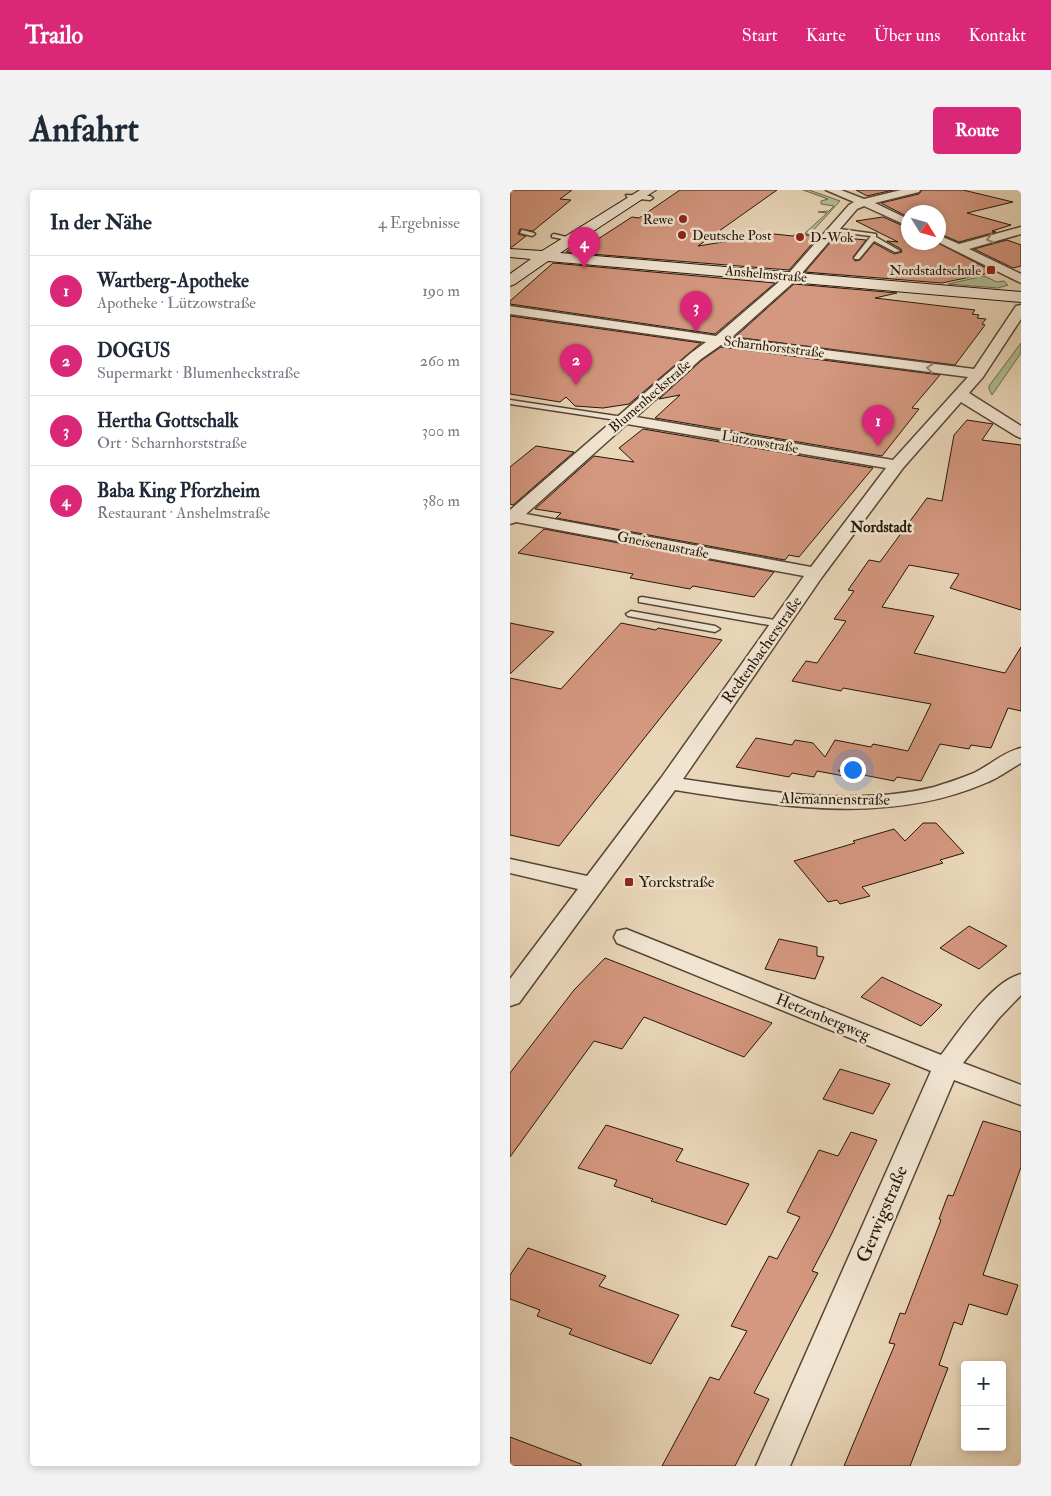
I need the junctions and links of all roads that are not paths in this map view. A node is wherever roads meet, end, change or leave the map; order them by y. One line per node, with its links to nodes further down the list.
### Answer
1 (831, 190): 4 (street)
2 (915, 190): 4 (street)
3 (642, 195): 12 (main road)
4 (864, 202): 5 (street); 6 (street, Blumenheckstraße)
5 (901, 220)
6 (832, 230): 11 (lane); 19 (street, Blumenheckstraße)
7 (1021, 230): 14 (street, one-way to 14)
8 (522, 232): 9 (lane)
9 (532, 234)
10 (554, 236): 12 (lane)
11 (873, 238): 15 (lane); 18 (lane)
12 (572, 239): 17 (main road)
13 (946, 242): 14 (street)
14 (958, 248): 21 (street)
15 (897, 251)
16 (510, 252): 17 (main road, Anshelmstraße)
17 (546, 255): 19 (main road, Anshelmstraße); 20 (main road)
18 (857, 258)
19 (792, 277): 22 (main road, Anshelmstraße); 25 (street, Blumenheckstraße)
20 (511, 278)
21 (1021, 279)
22 (1021, 297)
23 (1021, 308): 26 (street, Redtenbacherstraße)
24 (510, 310): 25 (street, Scharnhorststraße)
25 (718, 340): 26 (street, Scharnhorststraße, one-way to 25); 29 (street, Blumenheckstraße)
26 (978, 374): 27 (street, Redtenbacherstraße)
27 (961, 395): 30 (street); 31 (street, Redtenbacherstraße)
28 (510, 402): 29 (lane)
29 (623, 419): 31 (street, Lützowstraße); 32 (street, Blumenheckstraße)
30 (1021, 433)
31 (897, 466): 33 (street, Redtenbacherstraße)
32 (511, 517): 33 (street, Gneisenaustraße)
33 (815, 573): 38 (street, Redtenbacherstraße)
34 (642, 600): 35 (lane)
35 (670, 605): 37 (lane); 38 (lane)
36 (631, 614): 37 (lane)
37 (658, 619): 39 (lane)
38 (780, 624): 41 (street, Redtenbacherstraße)
39 (715, 629)
40 (1021, 754): 41 (street, Alemannenstraße)
41 (669, 783): 43 (street, Redtenbacherstraße)
42 (510, 866): 43 (street)
43 (594, 885): 46 (street, Redtenbacherstraße)
44 (626, 937): 47 (street, Hetzenbergweg)
45 (1021, 982): 47 (street, Gerwigstraße)
46 (510, 997)
47 (946, 1067): 48 (street, Hetzenbergweg); 49 (street, Gerwigstraße)
48 (1021, 1095)
49 (773, 1466)

